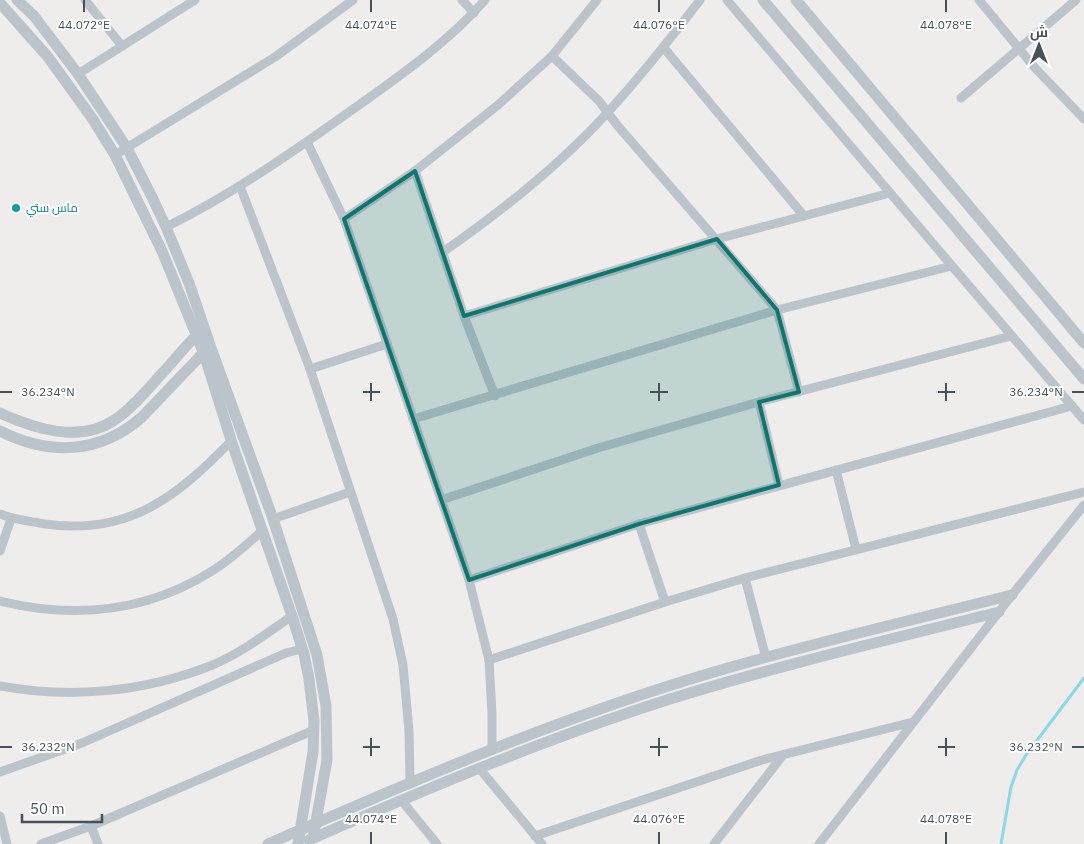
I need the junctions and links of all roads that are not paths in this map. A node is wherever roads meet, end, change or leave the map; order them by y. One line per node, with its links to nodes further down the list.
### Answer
1 (18, 0): 20 (street)
2 (85, 0): 16 (street)
3 (462, 0): 15 (street)
4 (485, 0): 15 (street)
5 (597, 0): 19 (street)
6 (700, 0): 17 (street)
7 (727, 0): 29 (street)
8 (763, 0): 44 (street)
9 (796, 0): 40 (street)
10 (979, 0): 18 (street)
11 (1076, 0): 18 (street)
12 (192, 1): 16 (street)
13 (351, 1): 25 (street)
14 (0, 3): 26 (street)
15 (474, 13): 24 (street)
16 (122, 46): 20 (street)
17 (664, 48): 22 (street); 30 (street)
18 (1019, 49): 21 (street); 23 (street)
19 (552, 56): 22 (street); 27 (street)
20 (78, 74): 25 (street)
21 (960, 98)
22 (608, 112): 33 (street); 34 (street)
23 (1084, 119)
24 (307, 142): 28 (street); 31 (street)
25 (127, 148): 26 (street); 32 (street)
26 (115, 155): 38 (street)
27 (414, 171): 31 (street); 34 (street)
28 (240, 186): 32 (street); 43 (street)
29 (890, 193): 30 (street); 35 (street)
30 (804, 216): 33 (street)
31 (344, 219): 41 (street)
32 (166, 227): 38 (street)
33 (717, 239): 36 (street); 37 (street)
34 (443, 252): 37 (street)
35 (952, 266): 36 (street); 39 (street)
36 (777, 310): 45 (street); 46 (street)
37 (464, 316): 46 (street)
38 (200, 333): 42 (street); 49 (street)
39 (1011, 336): 45 (street); 48 (street)
40 (1084, 343)
41 (387, 344): 43 (street); 50 (street)
42 (207, 349): 52 (street); 53 (street); 62 (street)
43 (310, 369): 56 (street)
44 (1084, 379)
45 (799, 392): 47 (street)
46 (495, 396): 50 (street)
47 (759, 402): 55 (street); 58 (street)
48 (1072, 406): 51 (street); 54 (street)
49 (0, 413)
50 (413, 419): 58 (street)
51 (1084, 420)
52 (0, 431)
53 (231, 441): 61 (street); 64 (street)
54 (836, 470): 55 (street); 65 (street)
55 (779, 485): 63 (street)
56 (350, 492): 62 (street); 86 (street)
57 (1084, 492): 65 (street)
58 (441, 500): 68 (street)
59 (1084, 505): 69 (street)
60 (0, 514): 61 (street)
61 (11, 519): 66 (street)
62 (273, 519): 89 (street)
63 (639, 524): 68 (street); 71 (street)
64 (262, 531): 70 (street); 73 (street)
65 (856, 549): 67 (street)
66 (0, 550)
67 (745, 578): 71 (street); 75 (street)
68 (469, 580): 76 (street)
69 (1012, 595): 72 (street); 75 (street)
70 (0, 601)
71 (665, 602): 76 (street)
72 (999, 612): 79 (street); 80 (street)
73 (292, 616): 74 (street); 77 (street)
74 (302, 649): 81 (street); 85 (street)
75 (766, 658): 78 (street)
76 (489, 660): 82 (street)
77 (0, 686)
78 (648, 693): 79 (street); 82 (street)
79 (652, 705): 84 (street)
80 (913, 722): 83 (street); 102 (street)
81 (314, 730): 90 (street); 91 (street)
82 (492, 750): 86 (street)
83 (783, 755): 92 (street); 101 (street)
84 (480, 768): 87 (street); 92 (street)
85 (0, 772)
86 (410, 782): 89 (street)
87 (402, 801): 93 (street); 99 (street)
88 (0, 816): 94 (street)
89 (315, 823): 91 (street); 93 (street)
90 (91, 826): 95 (street); 96 (street)
91 (300, 830): 97 (street); 98 (street)
92 (535, 836): 100 (street)
93 (313, 838): 98 (street)
94 (7, 844)
95 (41, 844)
96 (98, 844)
97 (268, 844)
98 (299, 844)
99 (437, 844)
100 (542, 844)
101 (714, 844)
102 (819, 844)

